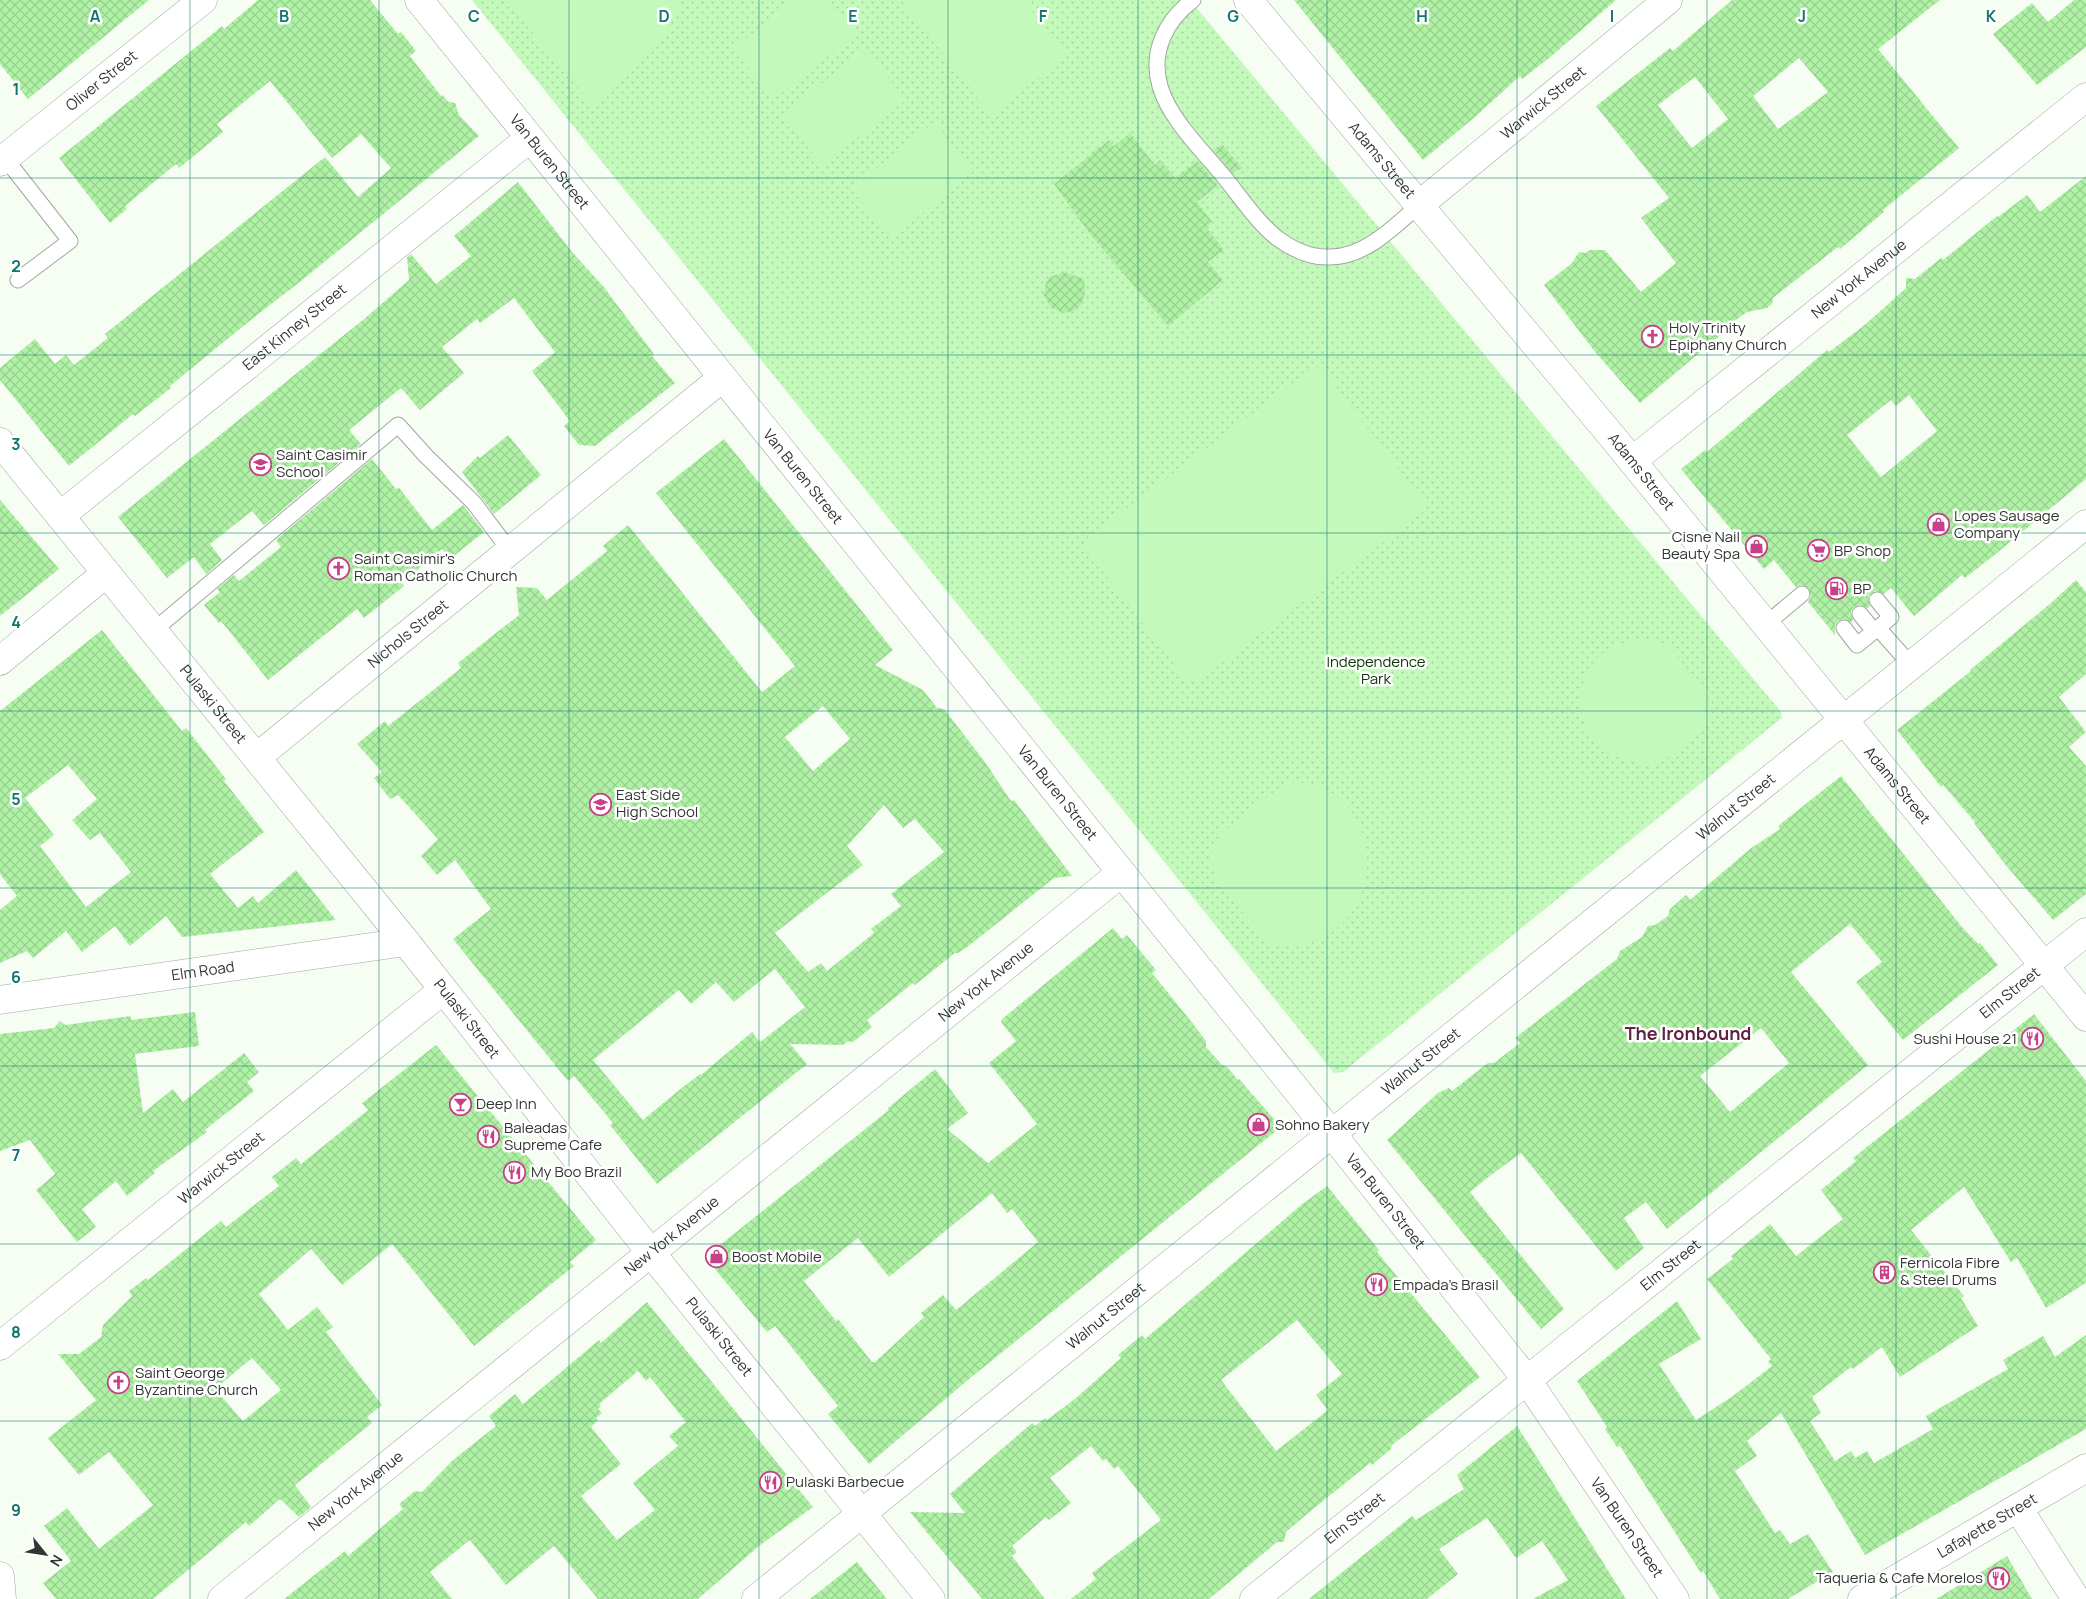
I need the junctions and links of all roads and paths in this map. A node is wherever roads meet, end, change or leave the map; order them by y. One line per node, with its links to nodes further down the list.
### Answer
1 (203, 0): 8 (street, Oliver Street)
2 (419, 0): 7 (street, Van Buren Street)
3 (1193, 0): 9 (lane)
4 (1248, 0): 9 (street, Adams Street)
5 (1668, 0): 9 (street, Warwick Street)
6 (2086, 97): 13 (street, New York Avenue)
7 (530, 138): 11 (street, Van Buren Street); 14 (street, East Kinney Street)
8 (2, 160): 10 (lane)
9 (1419, 205): 13 (street, Adams Street)
10 (18, 280)
11 (722, 378): 16 (street, Nichols Street); 29 (street, Van Buren Street)
12 (0, 442): 14 (street, Pulaski Street)
13 (1632, 461): 21 (street, Adams Street)
14 (60, 516): 17 (street, Pulaski Street)
15 (2086, 524): 26 (street, Walnut Street)
16 (510, 551): 24 (lane); 28 (street, Nichols Street)
17 (105, 574): 24 (street, Pulaski Street); 25 (street)
18 (1802, 594): 21 (lane)
19 (1877, 600): 23 (lane)
20 (1860, 614): 23 (lane)
21 (1765, 625): 27 (street, Adams Street)
22 (1844, 628): 23 (lane)
23 (1876, 630): 26 (lane)
24 (153, 631): 28 (street, Pulaski Street)
25 (0, 661)
26 (1911, 665): 27 (street, Walnut Street)
27 (1842, 721): 32 (street, Adams Street); 36 (street, Walnut Street)
28 (258, 757): 31 (street, Pulaski Street)
29 (1121, 873): 36 (street, Van Buren Street); 37 (street, New York Avenue)
30 (2086, 932): 32 (street, Elm Street)
31 (406, 942): 33 (street, Pulaski Street); 34 (street, Elm Road)
32 (2044, 966): 35 (street, Adams Street); 39 (street, Elm Street)
33 (443, 990): 37 (street, Pulaski Street); 38 (street, Warwick Street)
34 (0, 1000)
35 (2086, 1017)
36 (1332, 1134): 39 (street, Van Buren Street); 42 (street, Walnut Street)
37 (651, 1252): 42 (street, Pulaski Street); 45 (street, New York Avenue)
38 (0, 1346)
39 (1527, 1380): 48 (street, Elm Street); 49 (street, Van Buren Street)
40 (2086, 1468): 41 (street, Lafayette Street)
41 (2018, 1508): 50 (street, Lafayette Street); 51 (street)
42 (862, 1514): 46 (street, Walnut Street); 47 (street, Pulaski Street)
43 (0, 1576): 44 (street)
44 (2, 1599)
45 (222, 1599)
46 (756, 1599)
47 (931, 1599)
48 (1254, 1599)
49 (1675, 1599)
50 (1862, 1599)
51 (2076, 1599)

